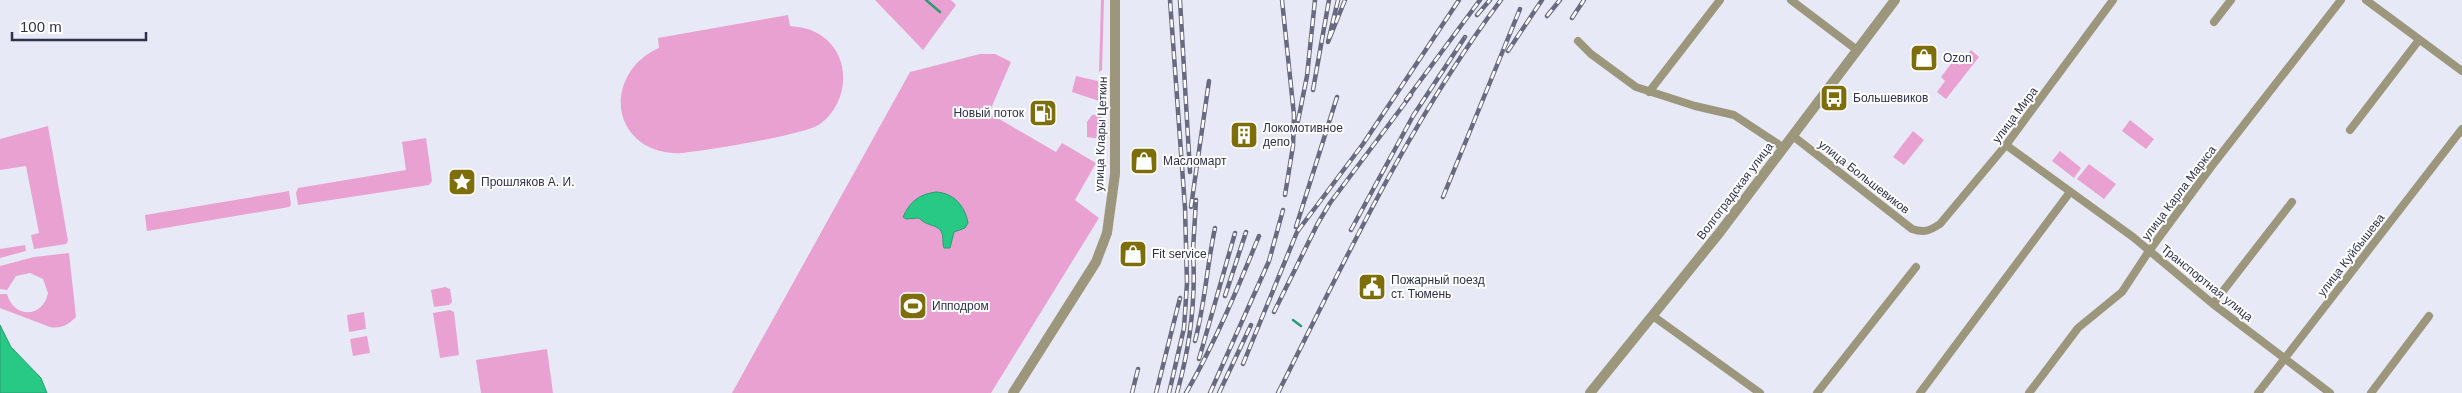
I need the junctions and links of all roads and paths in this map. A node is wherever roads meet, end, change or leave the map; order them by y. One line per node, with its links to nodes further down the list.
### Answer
1 (1115, 0): 29 (street, улица Клары Цеткин)
2 (1720, 0): 14 (street)
3 (1791, 0): 12 (street)
4 (1895, 0): 12 (street, Волгоградская улица)
5 (2113, 0): 18 (street, улица Мира)
6 (2231, 0): 9 (street)
7 (2341, 0): 23 (street, улица Карла Маркса)
8 (2366, 0): 10 (street)
9 (2214, 22)
10 (2419, 40): 13 (street); 16 (street)
11 (1578, 41): 14 (street)
12 (1857, 50): 17 (street, Волгоградская улица)
13 (2462, 71)
14 (1649, 92): 19 (street)
15 (2462, 129): 28 (street, улица Куйбышева)
16 (2350, 130)
17 (1793, 136): 19 (street, Волгоградская улица); 22 (street, улица Большевиков)
18 (2006, 145): 20 (street, Транспортная улица); 22 (street, улица Мира)
19 (1784, 148): 26 (street, Волгоградская улица)
20 (2070, 192): 23 (street, Транспортная улица); 33 (street)
21 (2292, 202): 25 (street)
22 (1923, 233)
23 (2149, 251): 25 (street, Транспортная улица); 34 (street, улица Карла Маркса)
24 (1916, 267): 32 (street)
25 (2213, 304): 28 (street, Транспортная улица)
26 (1653, 316): 30 (street, Волгоградская улица); 31 (street)
27 (2428, 316): 37 (street)
28 (2285, 359): 35 (street, улица Куйбышева); 36 (street, Транспортная улица)
29 (1013, 393)
30 (1590, 393)
31 (1760, 393)
32 (1817, 393)
33 (1920, 393)
34 (2028, 393)
35 (2258, 393)
36 (2330, 393)
37 (2371, 393)

